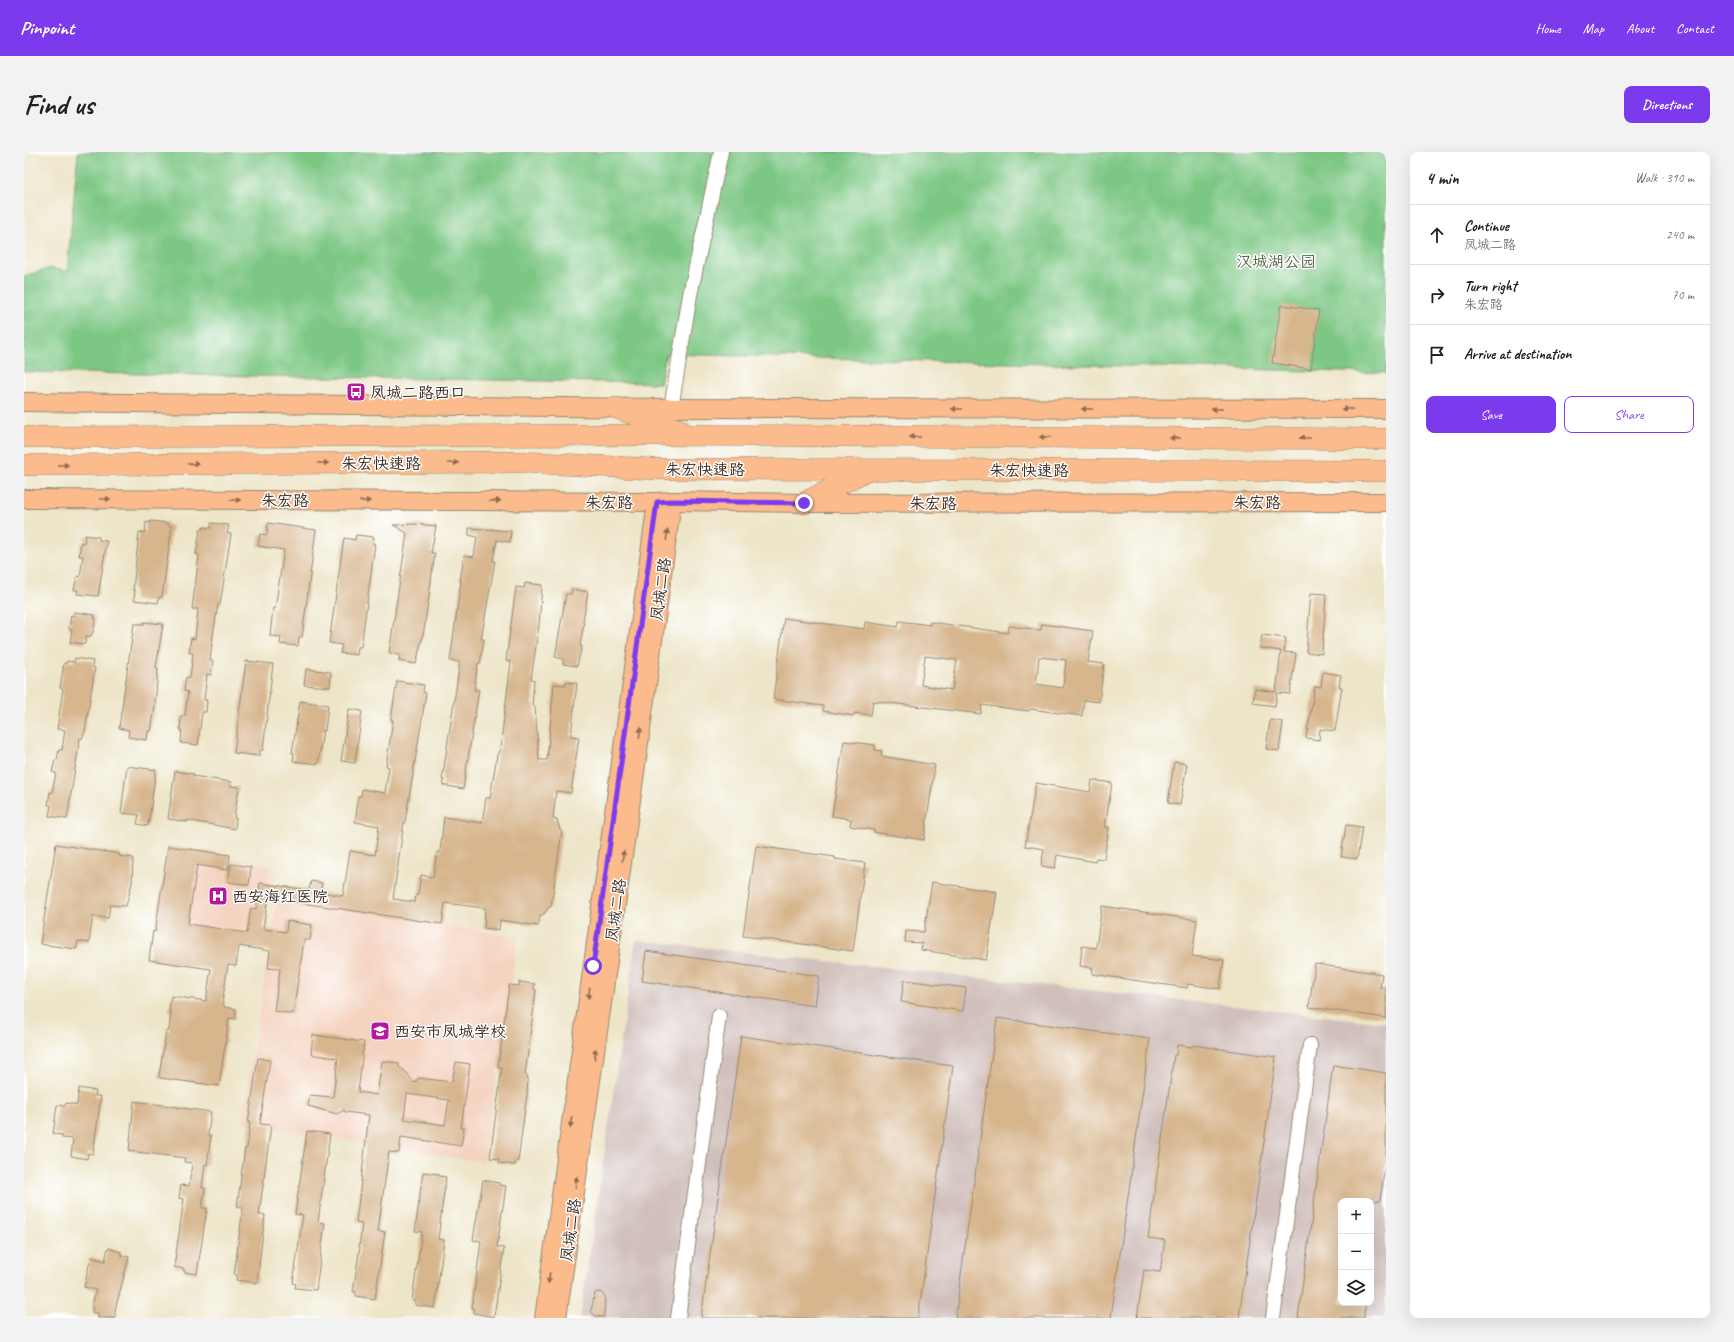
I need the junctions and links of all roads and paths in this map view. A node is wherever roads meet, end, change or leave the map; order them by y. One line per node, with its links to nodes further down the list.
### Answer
1 (721, 152): 4 (street)
2 (24, 402): 3 (main road)
3 (616, 408): 4 (main road); 6 (highway)
4 (671, 408): 5 (main road, one-way to 4)
5 (1386, 409)
6 (696, 436): 7 (highway, 朱宏快速路); 8 (highway, 朱宏快速路, one-way to 6)
7 (24, 437)
8 (1386, 438)
9 (24, 465): 10 (highway, 朱宏快速路, one-way to 10)
10 (867, 470): 11 (highway, 朱宏快速路); 15 (highway)
11 (1386, 471)
12 (24, 498): 13 (main road, 朱宏路, one-way to 13)
13 (664, 502): 15 (main road, 朱宏路); 18 (main road, 凤城二路, one-way to 18); 19 (main road, 凤城二路, one-way to 13)
14 (1386, 502): 15 (main road, 朱宏路)
15 (804, 503)
16 (719, 1016): 20 (street)
17 (1310, 1045): 21 (street)
18 (544, 1318)
19 (557, 1318)
20 (678, 1318)
21 (1273, 1318)

